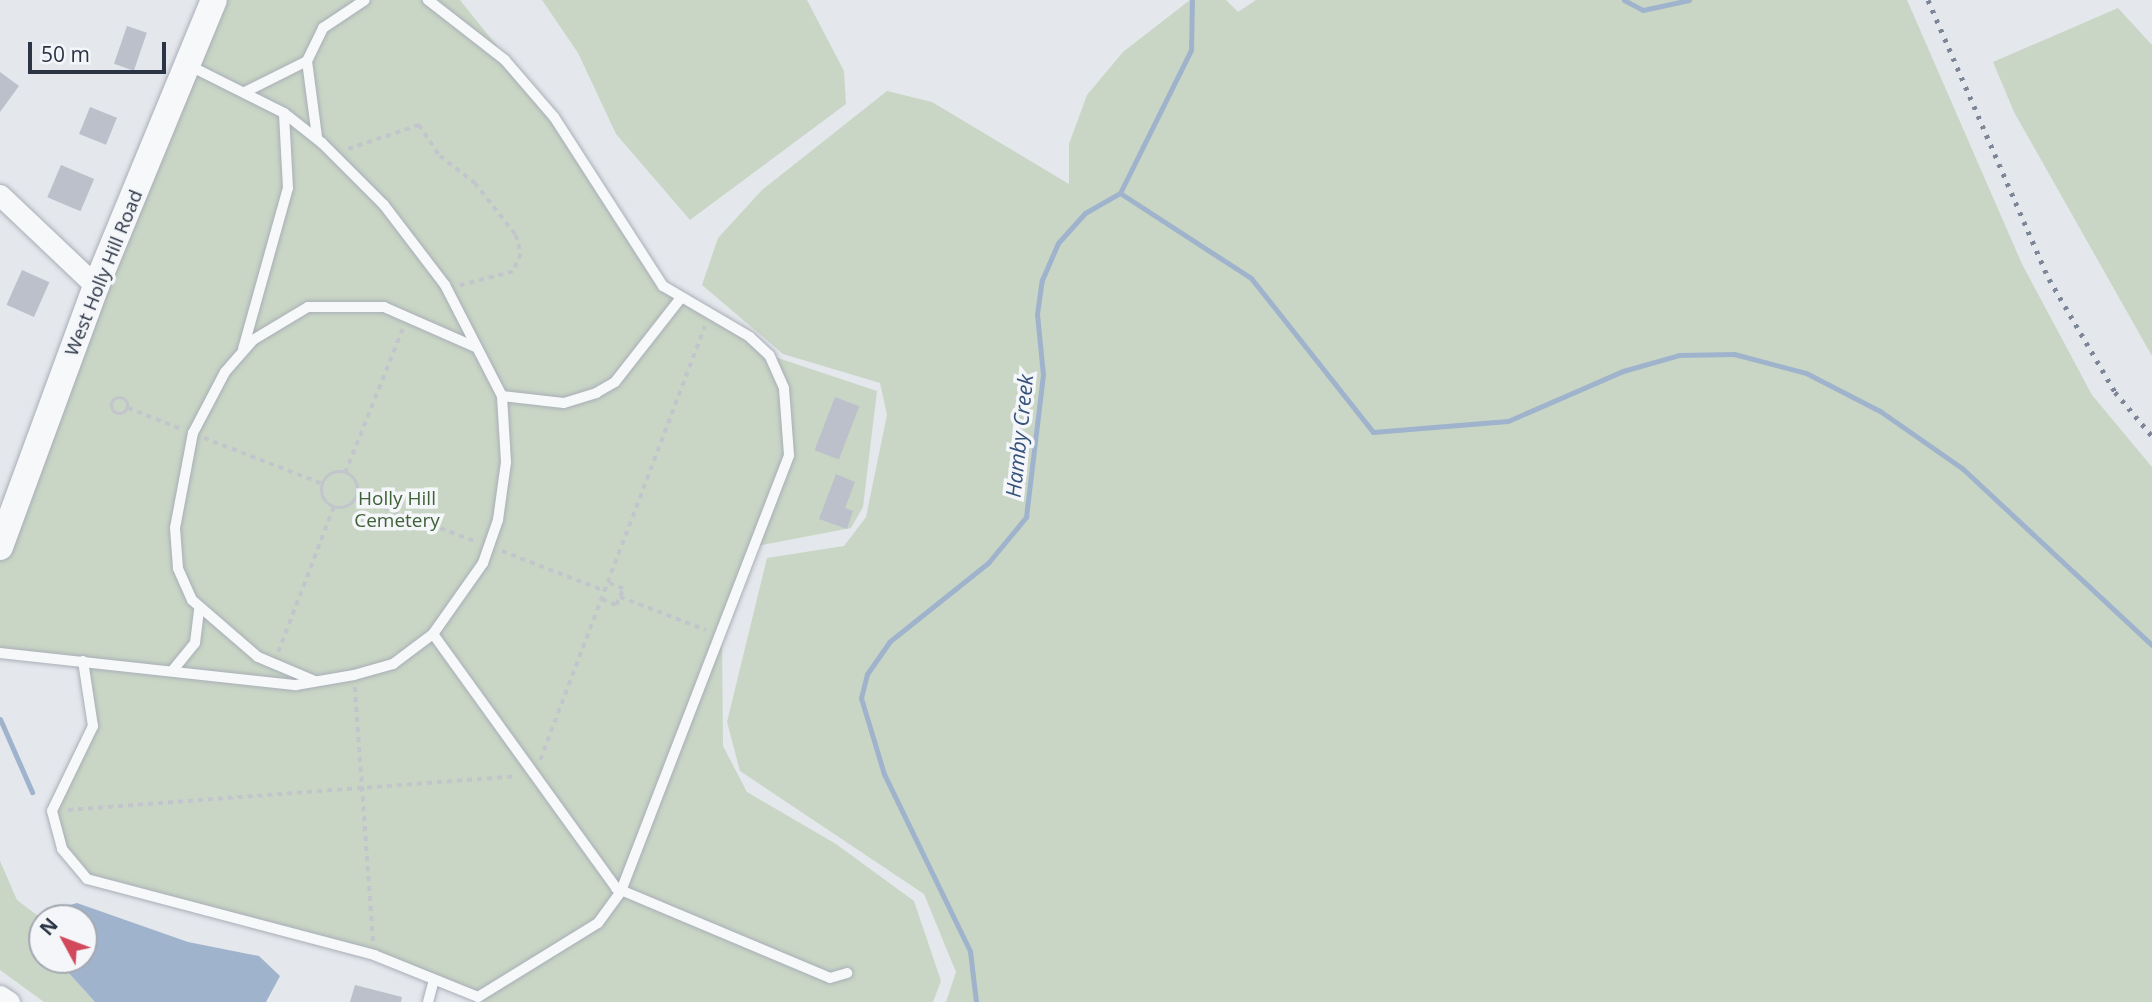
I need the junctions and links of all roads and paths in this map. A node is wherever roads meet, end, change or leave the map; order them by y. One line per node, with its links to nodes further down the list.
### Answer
1 (214, 0): 5 (street, West Holly Hill Road)
2 (365, 0): 4 (lane)
3 (428, 0): 13 (lane)
4 (307, 61): 6 (lane); 8 (lane)
5 (190, 66): 6 (lane); 11 (street, West Holly Hill Road)
6 (245, 92): 7 (lane)
7 (284, 113): 8 (lane); 17 (lane)
8 (317, 139): 9 (lane)
9 (333, 154): 12 (lane); 12 (path)
10 (0, 195): 11 (street)
11 (96, 286): 26 (street, West Holly Hill Road)
12 (448, 290): 16 (lane)
13 (680, 299): 14 (lane); 18 (lane)
14 (710, 313): 27 (path); 33 (lane)
15 (407, 316): 16 (lane); 17 (lane); 21 (path)
16 (475, 347): 18 (lane)
17 (242, 353): 20 (lane)
18 (502, 396): 25 (lane)
19 (128, 408): 19 (path); 20 (path)
20 (193, 433): 22 (path); 31 (lane)
21 (345, 473): 22 (path); 23 (path)
22 (323, 484): 24 (path)
23 (356, 497): 24 (path); 25 (path)
24 (334, 506): 36 (path)
25 (488, 546): 28 (path); 32 (lane)
26 (0, 547)
27 (608, 583): 28 (path); 29 (path)
28 (605, 592): 30 (path)
29 (620, 597): 30 (path); 33 (path)
30 (602, 598): 40 (path)
31 (199, 609): 36 (lane); 37 (lane)
32 (433, 634): 38 (lane); 40 (lane)
33 (722, 637): 43 (lane)
34 (0, 653): 35 (lane)
35 (83, 661): 37 (lane); 42 (lane)
36 (274, 664): 39 (lane)
37 (173, 670): 39 (lane)
38 (354, 675): 39 (lane); 41 (path)
39 (315, 681)
40 (534, 774): 41 (path); 43 (lane)
41 (363, 787): 42 (path); 44 (path)
42 (51, 811): 44 (lane)
43 (621, 891): 45 (lane); 46 (lane)
44 (374, 955): 46 (lane)
45 (847, 973)
46 (434, 979): 49 (lane)
47 (0, 996): 48 (street)
48 (9, 1002)
49 (428, 1002)

